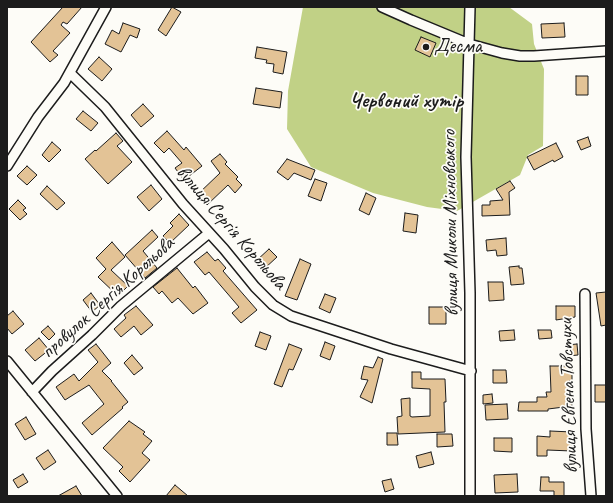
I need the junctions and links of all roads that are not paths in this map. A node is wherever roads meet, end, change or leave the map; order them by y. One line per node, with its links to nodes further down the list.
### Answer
1 (106, 7): 6 (street)
2 (382, 7): 4 (street)
3 (470, 7): 4 (street, вулиця Миколи Міхновського)
4 (469, 44): 5 (street); 11 (street, вулиця Миколи Міхновського)
5 (606, 51)
6 (70, 73): 7 (street); 8 (street, вулиця Сергія Корольова)
7 (7, 166)
8 (209, 233): 11 (street, вулиця Сергія Корольова); 12 (street, провулок Сергія Корольова)
9 (585, 294): 15 (street, вулиця Євгена Товстухи)
10 (7, 361): 12 (street)
11 (471, 371): 14 (street, вулиця Миколи Міхновського)
12 (32, 392): 13 (street)
13 (117, 496)
14 (470, 496)
15 (591, 496)

